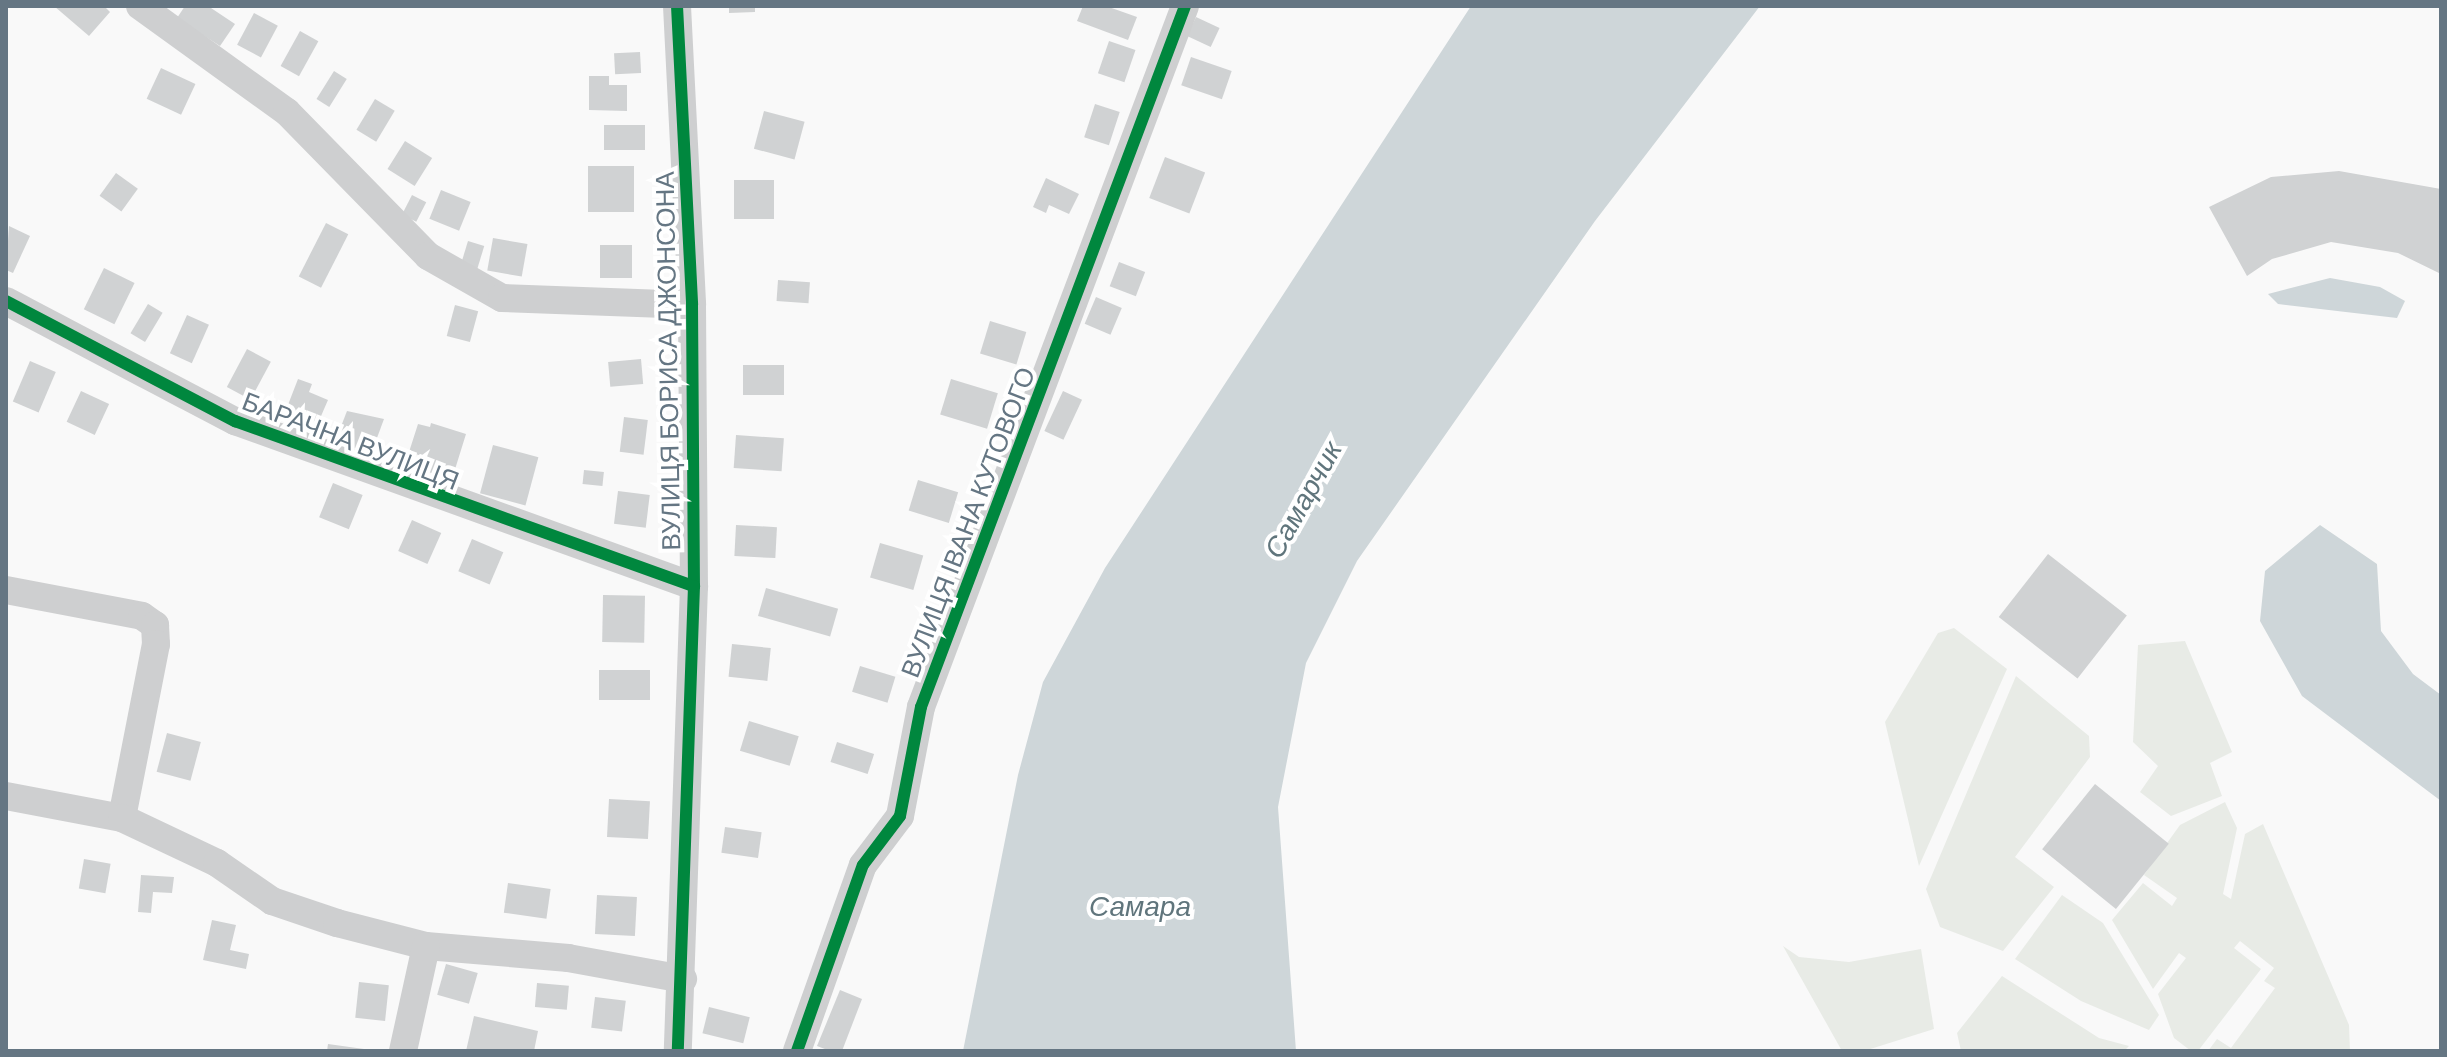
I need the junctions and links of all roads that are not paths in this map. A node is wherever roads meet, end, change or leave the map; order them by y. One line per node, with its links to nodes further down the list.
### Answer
1 (140, 6): 5 (street)
2 (677, 6): 5 (street, ВУЛИЦЯ БОРИСА ДЖОНСОНА)
3 (1185, 6): 14 (street, ВУЛИЦЯ ІВАНА КУТОВОГО)
4 (6, 301): 6 (street, БАРАЧНА ВУЛИЦЯ)
5 (692, 305): 6 (street, ВУЛИЦЯ БОРИСА ДЖОНСОНА)
6 (694, 586): 11 (street, ВУЛИЦЯ БОРИСА ДЖОНСОНА)
7 (6, 590): 9 (street)
8 (6, 796): 9 (street)
9 (122, 818): 10 (street)
10 (426, 946): 11 (street); 12 (street)
11 (683, 979): 13 (street, ВУЛИЦЯ БОРИСА ДЖОНСОНА)
12 (403, 1051)
13 (678, 1051)
14 (797, 1051)

